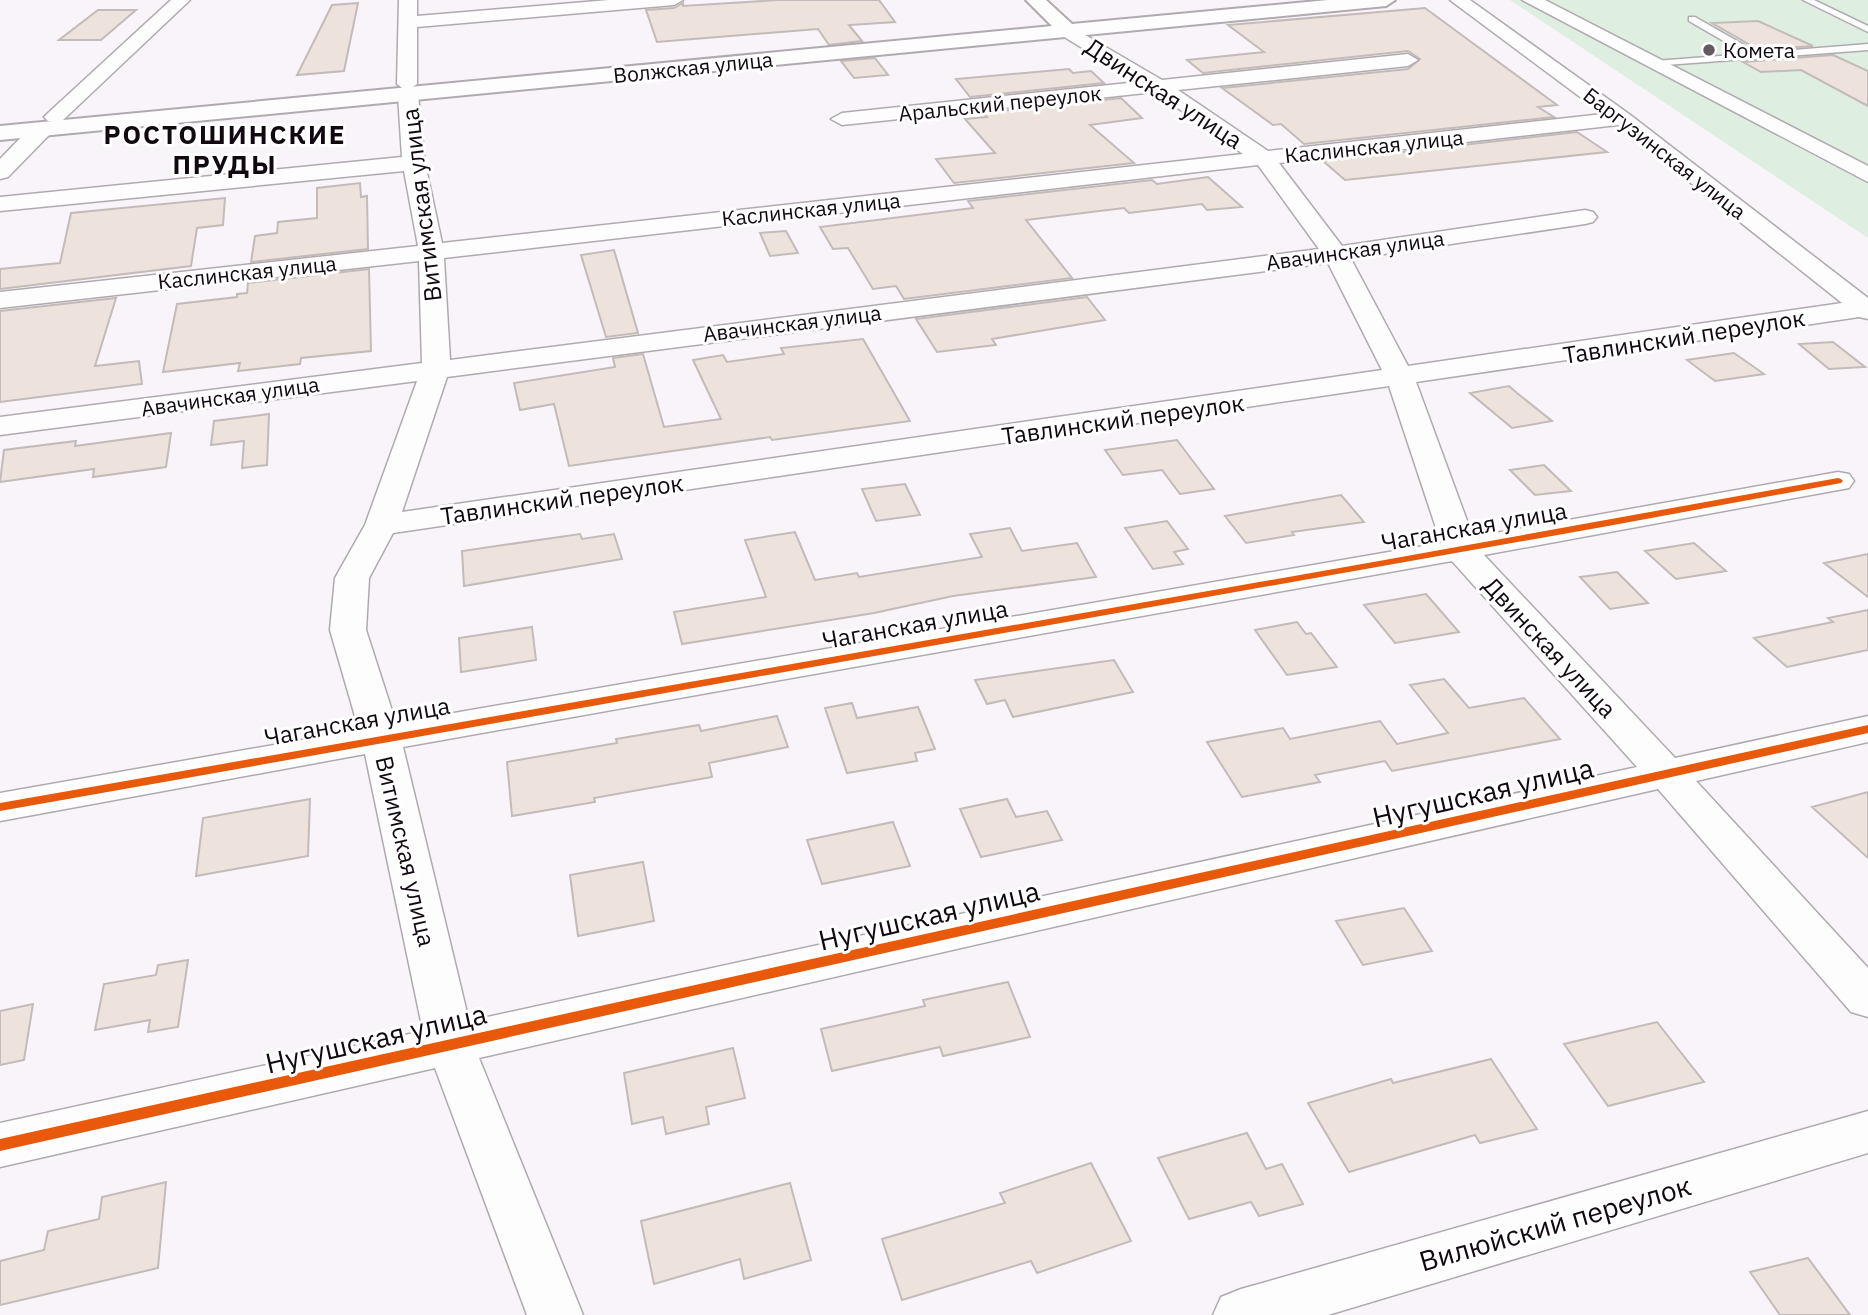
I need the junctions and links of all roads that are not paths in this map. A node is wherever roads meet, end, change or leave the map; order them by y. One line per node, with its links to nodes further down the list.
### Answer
1 (181, 0): 23 (street)
2 (408, 0): 11 (street, Витимская улица)
3 (674, 0): 11 (street)
4 (1035, 0): 12 (street, Двинская улица)
5 (1278, 0): 12 (street, Волжская улица)
6 (1386, 0): 12 (street, Волжская улица)
7 (1459, 0): 20 (street, Баргузинская улица)
8 (1531, 0): 17 (street)
9 (1807, 0): 13 (lane)
10 (1692, 19): 15 (lane)
11 (407, 22): 19 (street, Витимская улица)
12 (1063, 26): 18 (street, Двинская улица); 19 (street, Волжская улица)
13 (1868, 29)
14 (1868, 47): 15 (lane)
15 (1756, 56): 17 (lane)
16 (1408, 60): 18 (street, Аральский переулок)
17 (1654, 64): 28 (street)
18 (1160, 87): 21 (street, Аральский переулок); 25 (street, Двинская улица)
19 (407, 90): 23 (street, Волжская улица); 26 (street, Витимская улица)
20 (1622, 118): 25 (street, Каслинская улица); 34 (street, Баргузинская улица)
21 (842, 119)
22 (0, 122): 23 (street, Волжская улица)
23 (49, 123): 24 (street, Волжская улица); 27 (street)
24 (0, 133)
25 (1264, 158): 31 (street, Каслинская улица); 32 (street, Двинская улица)
26 (414, 163): 29 (street); 31 (street, Витимская улица)
27 (0, 172)
28 (1868, 175)
29 (0, 204)
30 (1585, 217): 32 (street, Авачинская улица)
31 (431, 251): 33 (street, Каслинская улица); 35 (street, Витимская улица)
32 (1336, 254): 35 (street, Авачинская улица); 36 (street, Двинская улица)
33 (0, 300)
34 (1866, 310): 36 (street, Тавлинский переулок)
35 (436, 368): 37 (street, Авачинская улица); 39 (street, Витимская улица)
36 (1401, 379): 39 (street, Тавлинский переулок); 40 (street, Двинская улица)
37 (0, 426)
38 (1838, 481): 40 (street, Чаганская улица)
39 (381, 526): 42 (street, Витимская улица)
40 (1461, 551): 42 (street, Чаганская улица); 43 (street, Двинская улица)
41 (1868, 729): 43 (street, Нугушская улица)
42 (381, 737): 44 (street, Чаганская улица); 46 (street, Витимская улица)
43 (1667, 774): 45 (street, Двинская улица); 46 (street, Нугушская улица)
44 (0, 807)
45 (1868, 999)
46 (450, 1044): 48 (street, Нугушская улица); 49 (street, Витимская улица)
47 (1868, 1132): 50 (street, Вилюйский переулок)
48 (0, 1145)
49 (555, 1315)
50 (1241, 1315)

